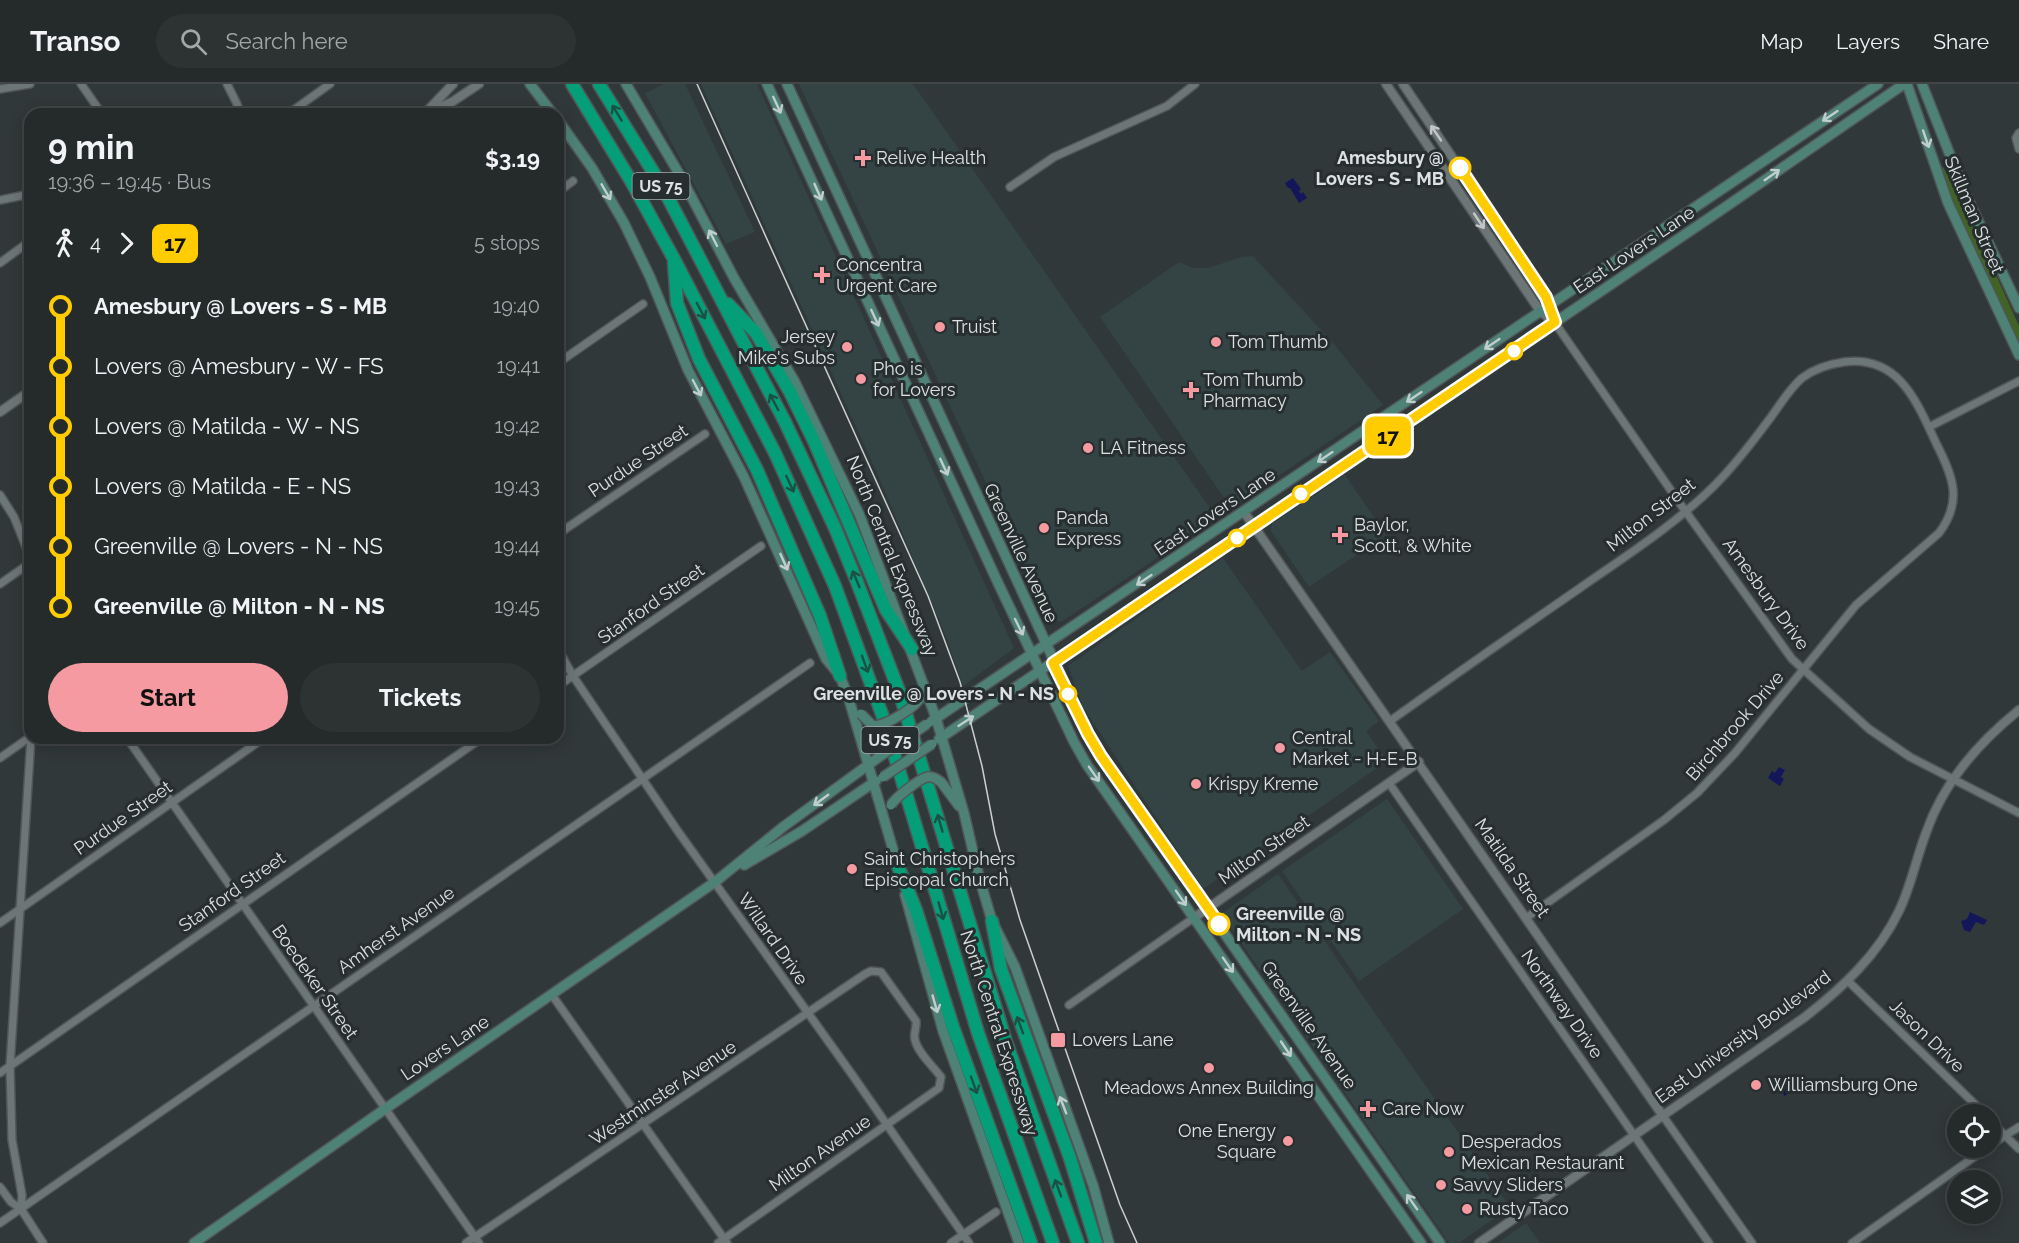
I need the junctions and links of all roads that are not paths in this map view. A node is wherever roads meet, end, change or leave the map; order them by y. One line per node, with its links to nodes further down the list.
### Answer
1 (30, 84): 19 (street)
2 (81, 84): 20 (street)
3 (227, 84): 21 (street)
4 (330, 84): 22 (street)
5 (453, 84): 23 (street)
6 (479, 84): 24 (street)
7 (530, 84): 25 (main road)
8 (572, 84): 41 (highway, North Central Expressway / US 75)
9 (599, 84): 45 (highway, North Central Expressway / US 75, one-way to 9)
10 (626, 84): 70 (main road, North Central Expressway, one-way to 10)
11 (767, 84): 30 (main road, Greenville Avenue, one-way to 30)
12 (787, 84): 28 (main road, Greenville Avenue)
13 (1195, 84): 34 (street)
14 (1386, 84): 32 (street, Amesbury Drive)
15 (1403, 84): 31 (street, Amesbury Drive, one-way to 15)
16 (1878, 84): 36 (main road, East Lovers Lane, one-way to 36)
17 (1906, 84): 39 (main road, East Lovers Lane, one-way to 17); 51 (main road, Skillman Street, one-way to 51)
18 (1922, 84): 48 (main road, Skillman Street)
19 (0, 89)
20 (98, 108)
21 (238, 108)
22 (296, 108)
23 (430, 108)
24 (437, 108)
25 (549, 108)
26 (564, 128): 78 (main road, one-way to 78)
27 (2018, 134): 29 (street)
28 (816, 148): 30 (main road); 43 (main road, Greenville Avenue)
29 (2019, 149)
30 (801, 155): 44 (main road, Greenville Avenue, one-way to 44)
31 (1460, 168): 32 (street); 47 (street, Amesbury Drive)
32 (1448, 175): 49 (street, Amesbury Drive, one-way to 49)
33 (573, 181): 35 (street)
34 (1010, 187)
35 (564, 188)
36 (1714, 193): 39 (main road); 47 (main road, East Lovers Lane)
37 (24, 195): 38 (street)
38 (0, 200)
39 (1724, 208): 50 (main road, East Lovers Lane)
40 (24, 246): 42 (street)
41 (674, 259): 78 (highway); 150 (highway, North Central Expressway / US 75, one-way to 150)
42 (0, 262)
43 (872, 268): 44 (main road); 69 (main road, Greenville Avenue)
44 (856, 276): 71 (main road, Greenville Avenue, one-way to 71)
45 (717, 292): 70 (highway); 151 (highway, North Central Expressway / US 75, one-way to 45)
46 (643, 304): 52 (street)
47 (1550, 304): 49 (main road, East Lovers Lane); 50 (street, Amesbury Drive)
48 (2019, 308)
49 (1540, 311): 50 (street, Amesbury Drive); 55 (main road, East Lovers Lane, one-way to 55)
50 (1555, 322): 57 (main road, East Lovers Lane); 62 (street, Amesbury Drive)
51 (2019, 355)
52 (564, 359)
53 (2019, 381): 58 (street)
54 (24, 395): 56 (street)
55 (1394, 410): 57 (main road); 61 (main road, East Lovers Lane, one-way to 61)
56 (0, 412)
57 (1404, 424): 63 (main road, East Lovers Lane)
58 (1929, 427): 62 (street, Milton Street); 75 (street, Birchbrook Drive)
59 (705, 434): 64 (street, Purdue Street)
60 (0, 495): 65 (street)
61 (1244, 512): 63 (street, Matilda Street); 69 (main road, East Lovers Lane, one-way to 69)
62 (1686, 512): 75 (street, Amesbury Drive); 84 (street, Milton Street)
63 (1254, 526): 74 (main road, East Lovers Lane); 84 (street, Matilda Street)
64 (564, 530)
65 (24, 542)
66 (761, 546): 77 (street, Stanford Street)
67 (24, 567): 68 (street)
68 (0, 584)
69 (1046, 645): 71 (main road, East Lovers Lane); 74 (main road, Greenville Avenue)
70 (912, 649): 79 (main road, North Central Expressway)
71 (1032, 654): 76 (main road, Greenville Avenue); 83 (main road, East Lovers Lane)
72 (564, 660): 77 (street, Willard Drive)
73 (810, 663): 94 (street, Amherst Avenue)
74 (1053, 663): 76 (main road, East Lovers Lane); 106 (main road, Greenville Avenue)
75 (1803, 669): 95 (street, Amesbury Drive); 108 (street, Birchbrook Drive)
76 (1041, 672): 85 (main road, East Lovers Lane, one-way to 76); 107 (main road, Greenville Avenue, one-way to 107)
77 (573, 676): 80 (street, Stanford Street); 94 (street, Willard Drive)
78 (840, 676): 81 (main road)
79 (923, 679): 81 (main road, bridge); 83 (main road, North Central Expressway)
80 (564, 682)
81 (851, 706): 93 (main road)
82 (2019, 710): 95 (street, East University Boulevard)
83 (936, 718): 85 (main road, North Central Expressway); 93 (main road, East Lovers Lane, bridge)
84 (1390, 722): 92 (street, Matilda Street)
85 (942, 737): 96 (main road, East Lovers Lane, bridge); 99 (main road, North Central Expressway)
86 (24, 741): 91 (street)
87 (30, 744): 105 (street)
88 (131, 744): 98 (street, Boedeker Street)
89 (255, 744): 98 (street, Purdue Street)
90 (473, 744): 104 (street, Stanford Street)
91 (0, 758)
92 (1419, 762): 97 (street, Milton Street); 108 (street, Matilda Street)
93 (868, 765): 96 (main road); 103 (main road, Lovers Lane, one-way to 103)
94 (642, 778): 103 (street, Willard Drive); 113 (street, Amherst Avenue)
95 (1953, 779): 100 (street, Amesbury Drive); 111 (street, East University Boulevard)
96 (873, 783): 101 (main road); 103 (main road, Lovers Lane)
97 (1389, 783): 106 (street, Milton Street); 129 (street, Northway Drive)
98 (171, 802): 104 (street, Boedeker Street); 105 (street, Purdue Street)
99 (964, 813): 101 (main road, bridge); 109 (main road, North Central Expressway)
100 (2019, 813)
101 (885, 824): 102 (main road)
102 (898, 866): 148 (main road, one-way to 148); 149 (highway, one-way to 149)
103 (715, 882): 112 (main road, Lovers Lane); 115 (street, Willard Drive)
104 (242, 903): 113 (street, Boedeker Street); 117 (street, Stanford Street)
105 (20, 909): 110 (street, Purdue Street); 117 (street)
106 (1209, 909): 107 (street, Milton Street); 116 (main road, Greenville Avenue)
107 (1195, 917): 114 (street, Milton Street); 118 (main road, Greenville Avenue, one-way to 118)
108 (1526, 918): 123 (street, Matilda Street)
109 (992, 921): 152 (highway, one-way to 109); 153 (main road, North Central Expressway, one-way to 109)
110 (0, 923)
111 (1848, 981): 121 (street, Jason Drive); 123 (street, East University Boulevard)
112 (552, 995): 122 (main road, Lovers Lane); 124 (street)
113 (313, 1005): 122 (street, Boedeker Street); 136 (street, Amherst Avenue)
114 (1069, 1005)
115 (808, 1013): 120 (street, Westminster Avenue); 124 (street, Westminster Avenue); 125 (street, Willard Drive)
116 (1313, 1059): 118 (main road); 127 (main road, Greenville Avenue)
117 (10, 1066): 119 (street, Stanford Street); 136 (street)
118 (1299, 1069): 131 (main road, Greenville Avenue)
119 (0, 1073)
120 (939, 1088): 125 (street, Milton Avenue)
121 (1974, 1104)
122 (385, 1109): 140 (main road, Lovers Lane); 141 (street, Boedeker Street)
123 (1664, 1116): 129 (street, East University Boulevard); 158 (street, Matilda Street)
124 (643, 1125): 141 (street, Westminster Avenue); 142 (street)
125 (887, 1125): 139 (street, Willard Drive); 142 (street, Milton Avenue)
126 (2019, 1127): 130 (street)
127 (1362, 1130): 131 (main road); 155 (main road, Greenville Avenue, one-way to 127)
128 (2001, 1131): 130 (street)
129 (1635, 1135): 156 (street, East University Boulevard); 157 (street, Northway Drive)
130 (2006, 1136): 132 (street); 133 (street)
131 (1349, 1139): 154 (main road, Greenville Avenue)
132 (2001, 1139)
133 (2019, 1149)
134 (1972, 1158): 159 (street)
135 (0, 1187): 136 (street)
136 (21, 1209): 138 (street, Amherst Avenue); 143 (street)
137 (996, 1212): 139 (street)
138 (0, 1223)
139 (963, 1234): 146 (street); 147 (street, Willard Drive)
140 (208, 1239): 144 (main road, Lovers Lane)
141 (476, 1240): 145 (street, Westminster Avenue)
142 (723, 1242)
143 (43, 1243)
144 (194, 1243)
145 (466, 1243)
146 (951, 1243)
147 (969, 1243)
148 (1019, 1243)
149 (1031, 1243)
150 (1053, 1243)
151 (1078, 1243)
152 (1096, 1243)
153 (1109, 1243)
154 (1421, 1243)
155 (1440, 1243)
156 (1479, 1243)
157 (1708, 1243)
158 (1752, 1243)
159 (1852, 1243)

